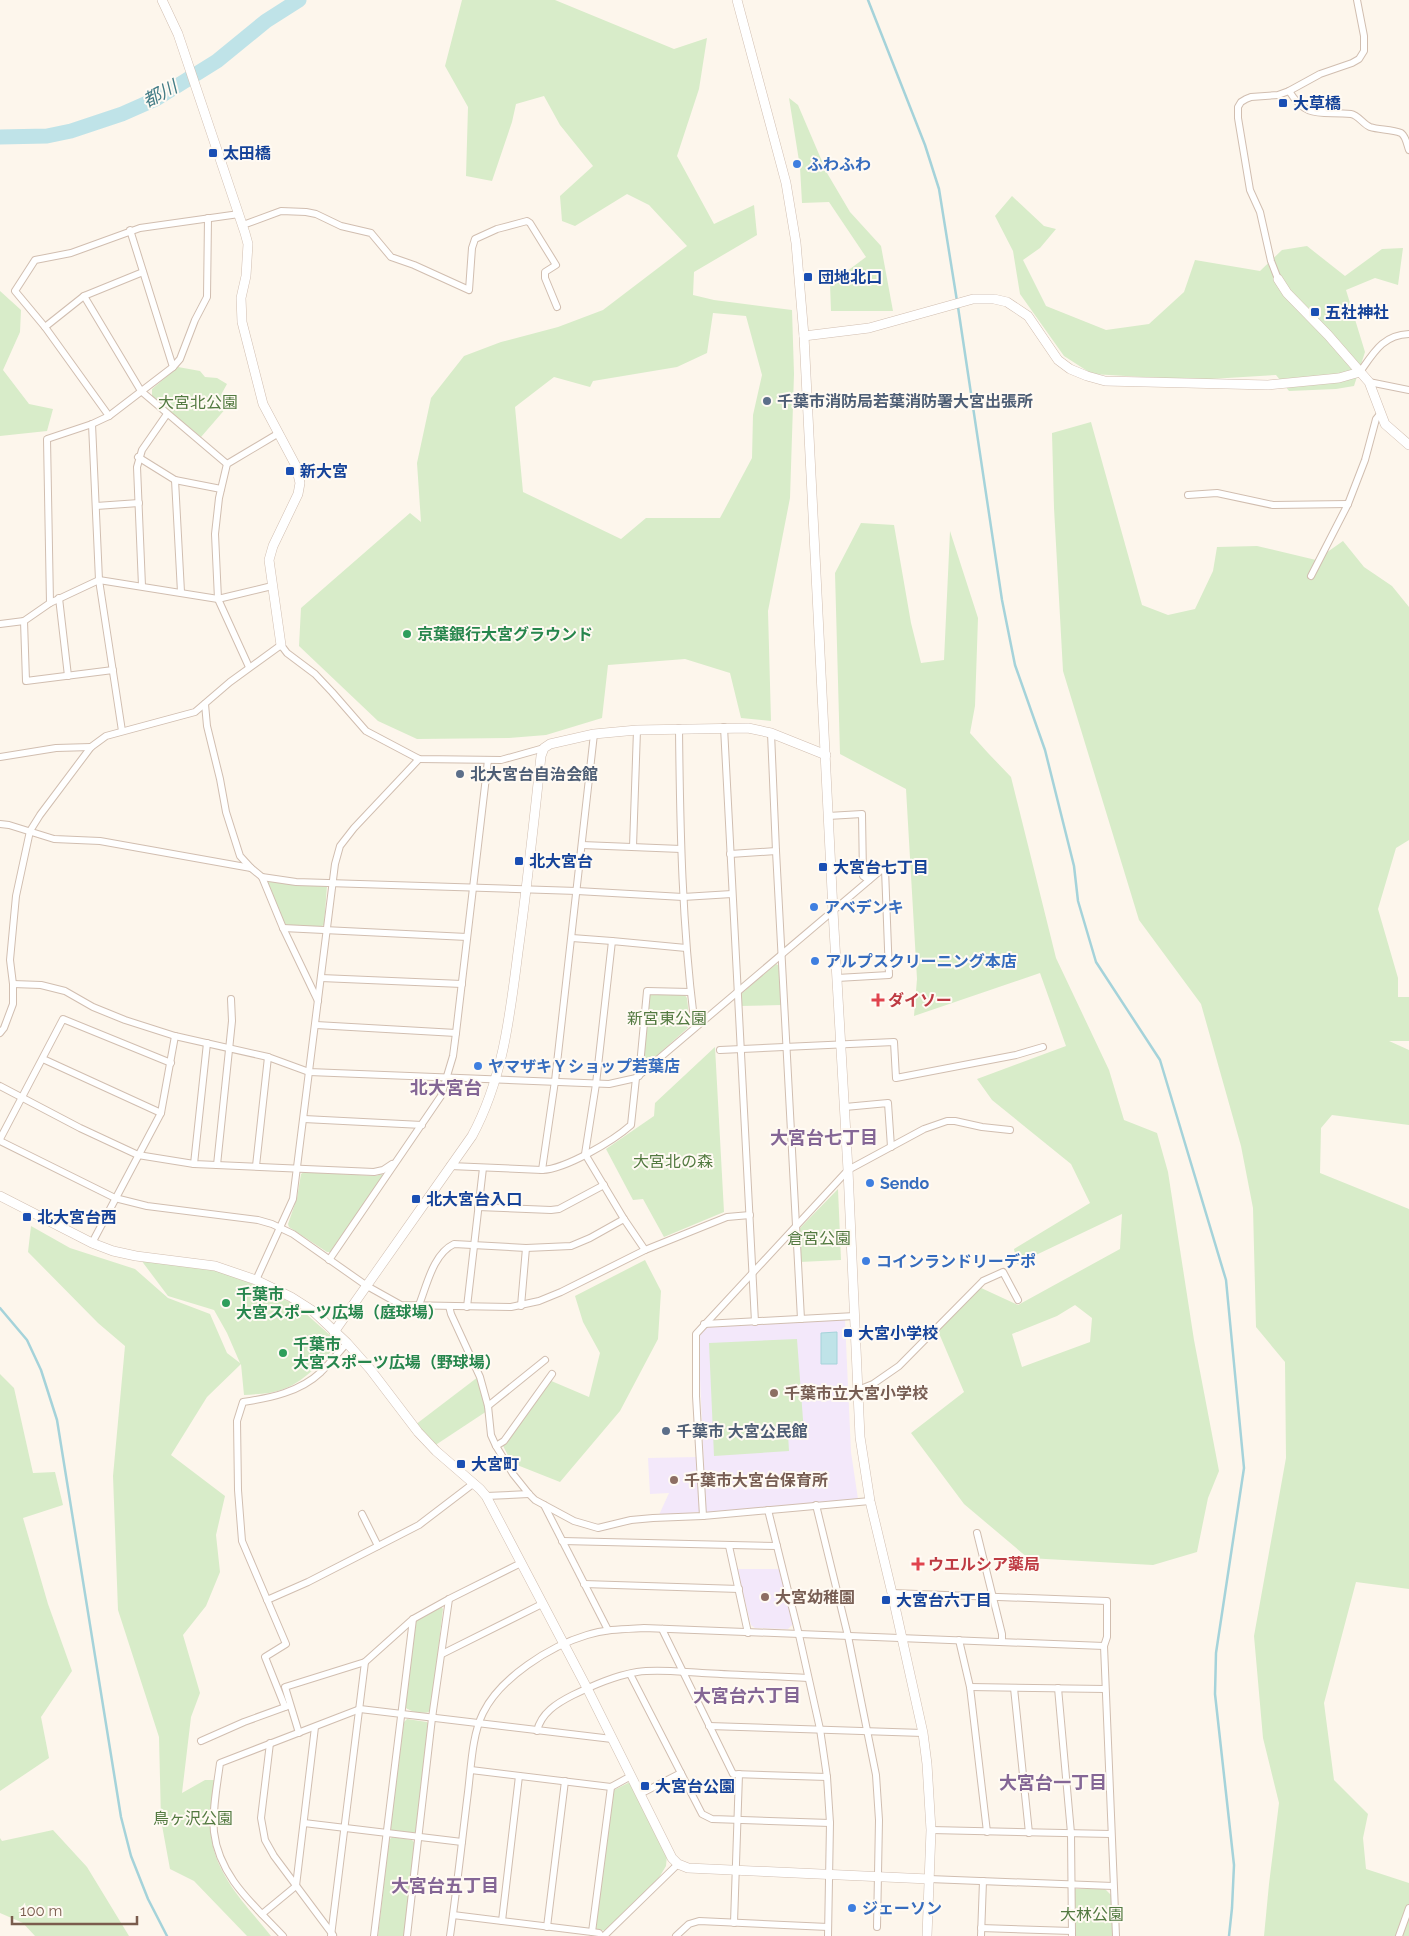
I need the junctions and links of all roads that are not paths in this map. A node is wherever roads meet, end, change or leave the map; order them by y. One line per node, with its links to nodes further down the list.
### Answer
1 (162, 0): 6 (street)
2 (737, 0): 16 (street)
3 (1357, 0): 4 (street)
4 (1289, 91): 5 (street); 11 (street)
5 (1409, 150)
6 (239, 214): 7 (street); 8 (street)
7 (208, 218): 9 (street); 17 (street)
8 (243, 225): 13 (street); 26 (street)
9 (130, 230): 10 (street); 14 (street)
10 (143, 272): 12 (street); 17 (street)
11 (1278, 279): 18 (street)
12 (84, 296): 14 (street); 21 (street)
13 (557, 307)
14 (45, 327): 24 (street)
15 (1409, 334): 18 (street)
16 (804, 336): 18 (street); 59 (street)
17 (173, 367): 21 (street)
18 (1360, 372): 19 (street)
19 (1369, 382): 20 (street); 23 (street)
20 (1409, 390)
21 (141, 391): 22 (street); 24 (street)
22 (167, 414): 28 (street); 29 (street)
23 (1380, 414): 27 (street); 34 (street)
24 (109, 416): 25 (street)
25 (92, 424): 35 (street); 43 (street)
26 (279, 433): 29 (street); 39 (street)
27 (1409, 445)
28 (138, 458): 30 (street); 33 (street)
29 (227, 464): 31 (street)
30 (175, 480): 31 (street); 40 (street)
31 (221, 489): 42 (street)
32 (1188, 495): 34 (street)
33 (139, 503): 35 (street); 38 (street)
34 (1348, 504): 36 (street)
35 (96, 506): 37 (street)
36 (1311, 576)
37 (99, 580): 38 (street); 41 (street); 48 (street)
38 (142, 586): 40 (street)
39 (272, 586): 42 (street); 46 (street)
40 (181, 592): 42 (street)
41 (59, 598): 43 (street); 49 (street)
42 (218, 598): 47 (street)
43 (50, 603): 44 (street)
44 (24, 621): 45 (street); 49 (street)
45 (0, 624)
46 (281, 645): 47 (street); 61 (street)
47 (249, 667): 50 (street)
48 (113, 670): 49 (street); 54 (street)
49 (68, 676)
50 (205, 704): 54 (street); 71 (street)
51 (724, 727): 52 (street); 55 (street); 70 (street)
52 (678, 728): 53 (street); 68 (street)
53 (637, 730): 56 (street); 67 (street)
54 (122, 731): 57 (street)
55 (772, 733): 59 (street); 69 (street)
56 (594, 734): 58 (street); 66 (street)
57 (91, 747): 60 (street); 65 (street)
58 (544, 748): 62 (street); 76 (street)
59 (826, 755): 63 (street)
60 (0, 757)
61 (420, 759): 62 (street); 74 (street)
62 (488, 760): 75 (street)
63 (828, 816): 73 (street); 80 (street)
64 (0, 824): 65 (street)
65 (30, 831): 71 (street); 90 (street)
66 (582, 845): 67 (street); 77 (street)
67 (633, 847): 68 (street)
68 (681, 848): 79 (street)
69 (776, 851): 70 (street); 87 (street)
70 (730, 854): 78 (street)
71 (251, 868): 72 (street)
72 (262, 877): 74 (street); 81 (street)
73 (869, 880): 80 (street); 89 (street)
74 (333, 884): 75 (street); 82 (street)
75 (473, 888): 76 (street); 83 (street)
76 (526, 890): 77 (street); 114 (street)
77 (577, 891): 79 (street); 84 (street)
78 (732, 894): 79 (street); 93 (street)
79 (683, 897): 86 (street)
80 (832, 911): 87 (street); 89 (street)
81 (283, 928): 82 (street); 95 (street)
82 (327, 930): 83 (street); 88 (street)
83 (468, 937): 91 (street)
84 (572, 938): 85 (street); 115 (street)
85 (612, 941): 86 (street); 116 (street)
86 (686, 948): 92 (street)
87 (782, 955): 93 (street); 104 (street)
88 (321, 978): 91 (street); 95 (street)
89 (837, 978): 102 (street)
90 (13, 984): 98 (street); 100 (street)
91 (462, 984): 99 (street)
92 (690, 992): 97 (street); 112 (street)
93 (739, 992): 97 (street); 106 (street)
94 (231, 999): 103 (street)
95 (318, 1002): 96 (street)
96 (316, 1025): 99 (street); 111 (street)
97 (695, 1027): 112 (street)
98 (0, 1032)
99 (456, 1033): 113 (street)
100 (175, 1036): 101 (street); 110 (street)
101 (206, 1043): 103 (street); 129 (street)
102 (841, 1044): 104 (street); 105 (street); 119 (street)
103 (228, 1047): 108 (street); 130 (street)
104 (786, 1047): 106 (street); 143 (street)
105 (1043, 1047)
106 (741, 1049): 107 (street); 141 (street)
107 (720, 1050)
108 (268, 1057): 111 (street); 131 (street)
109 (43, 1059): 110 (street); 118 (street); 120 (street)
110 (171, 1063): 120 (street)
111 (309, 1072): 113 (street); 121 (street)
112 (637, 1077): 116 (street); 126 (street)
113 (447, 1078): 114 (street); 122 (street)
114 (495, 1081): 115 (street); 132 (street)
115 (555, 1081): 116 (street); 135 (street)
116 (596, 1084): 126 (street)
117 (0, 1086): 118 (street)
118 (23, 1098): 124 (street); 127 (street)
119 (845, 1107): 125 (street); 136 (street)
120 (161, 1113): 127 (street)
121 (304, 1119): 122 (street); 134 (street)
122 (422, 1125): 128 (street)
123 (1010, 1130): 125 (street)
124 (0, 1140): 139 (street)
125 (891, 1147): 136 (street)
126 (585, 1154): 135 (street); 137 (street)
127 (138, 1155): 129 (street); 139 (street)
128 (396, 1162): 134 (street); 149 (street)
129 (194, 1164): 130 (street)
130 (217, 1165): 131 (street)
131 (256, 1166): 134 (street)
132 (450, 1166): 133 (street); 152 (street)
133 (483, 1168): 135 (street); 140 (street)
134 (297, 1169): 144 (street)
135 (542, 1170)
136 (848, 1170): 143 (street); 158 (street)
137 (604, 1185): 140 (street); 142 (street)
138 (0, 1196): 145 (street)
139 (115, 1198): 144 (street); 145 (street)
140 (478, 1207): 146 (street)
141 (750, 1215): 148 (street); 150 (street)
142 (624, 1219): 147 (street); 148 (street)
143 (796, 1225): 150 (street); 159 (street)
144 (281, 1227): 149 (street); 151 (street)
145 (92, 1243): 151 (street)
146 (474, 1246): 147 (street); 154 (street); 157 (street)
147 (526, 1248): 156 (street)
148 (645, 1250): 156 (street)
149 (329, 1260): 152 (street)
150 (753, 1272): 160 (street); 161 (street)
151 (256, 1280): 162 (street)
152 (367, 1286): 154 (street); 162 (street)
153 (1018, 1300): 166 (street)
154 (419, 1306): 155 (street)
155 (449, 1306): 157 (street); 167 (street)
156 (521, 1306): 157 (street)
157 (467, 1307)
158 (855, 1316): 159 (street); 166 (street)
159 (801, 1319): 160 (street)
160 (755, 1322): 161 (street)
161 (704, 1324): 177 (street)
162 (334, 1332): 163 (street)
163 (347, 1343): 169 (street); 189 (street)
164 (545, 1360): 167 (street)
165 (552, 1374): 168 (street)
166 (858, 1390): 172 (street)
167 (488, 1406): 168 (street)
168 (496, 1446): 170 (street)
169 (474, 1483): 171 (street); 180 (street)
170 (529, 1494): 171 (street); 173 (street)
171 (486, 1496): 183 (street)
172 (870, 1501): 174 (street); 186 (street)
173 (544, 1505): 177 (street); 179 (street)
174 (816, 1505): 175 (street); 196 (street)
175 (768, 1510): 177 (street); 182 (street)
176 (362, 1514): 180 (street)
177 (703, 1516)
178 (977, 1533): 187 (street)
179 (562, 1542): 181 (street); 184 (street)
180 (378, 1546): 189 (street)
181 (729, 1546): 182 (street); 185 (street)
182 (777, 1546): 195 (street)
183 (521, 1563): 188 (street); 190 (street)
184 (584, 1584): 185 (street); 193 (street)
185 (739, 1589): 194 (street)
186 (892, 1593): 187 (street); 197 (street)
187 (993, 1596): 199 (street); 201 (street)
188 (449, 1599): 191 (street); 202 (street)
189 (268, 1600): 212 (street)
190 (542, 1604): 200 (street); 202 (street)
191 (412, 1619): 203 (street); 214 (street)
192 (662, 1629): 193 (street); 194 (street); 204 (street)
193 (608, 1630): 200 (street)
194 (748, 1633): 195 (street)
195 (799, 1635): 196 (street); 206 (street)
196 (848, 1636): 197 (street); 221 (street)
197 (902, 1638): 198 (street); 223 (street)
198 (959, 1640): 199 (street); 207 (street)
199 (1002, 1642): 201 (street)
200 (564, 1645): 208 (street); 216 (street)
201 (1104, 1646): 211 (street)
202 (442, 1654): 215 (street)
203 (365, 1662): 212 (street); 213 (street)
204 (683, 1672): 205 (street); 206 (street); 218 (street)
205 (630, 1674): 208 (street); 228 (street)
206 (808, 1678): 219 (street)
207 (970, 1687): 209 (street); 241 (street)
208 (587, 1688): 220 (street); 224 (street)
209 (1014, 1688): 210 (street); 242 (street)
210 (1058, 1688): 211 (street); 244 (street)
211 (1105, 1689): 245 (street)
212 (287, 1706): 222 (street); 225 (street)
213 (360, 1709): 214 (street); 217 (street); 239 (street)
214 (401, 1714): 215 (street); 243 (street)
215 (432, 1718): 216 (street); 246 (street)
216 (478, 1724): 220 (street); 227 (street)
217 (315, 1726): 222 (street); 237 (street)
218 (709, 1726): 219 (street); 229 (street)
219 (820, 1729): 221 (street); 232 (street)
220 (537, 1731): 224 (street)
221 (868, 1731): 223 (street); 251 (street)
222 (299, 1733): 226 (street)
223 (923, 1733): 240 (street)
224 (612, 1739): 231 (street)
225 (201, 1741)
226 (270, 1744): 255 (street); 258 (street)
227 (471, 1770): 230 (street); 247 (street)
228 (681, 1774): 235 (street); 236 (street)
229 (739, 1774): 232 (street); 236 (street)
230 (519, 1776): 233 (street); 260 (street)
231 (631, 1776): 234 (street); 235 (street)
232 (828, 1777): 238 (street)
233 (565, 1781): 234 (street); 264 (street)
234 (611, 1786): 267 (street)
235 (640, 1794): 248 (street)
236 (738, 1821): 238 (street); 249 (street)
237 (304, 1823): 239 (street); 255 (street)
238 (830, 1823): 250 (street)
239 (346, 1829): 243 (street); 269 (street)
240 (931, 1830): 241 (street); 252 (street)
241 (987, 1832): 242 (street)
242 (1029, 1832): 244 (street)
243 (386, 1833): 246 (street); 271 (street)
244 (1071, 1834): 245 (street); 254 (street)
245 (1111, 1834): 256 (street)
246 (419, 1837): 247 (street); 272 (street)
247 (462, 1842): 259 (street)
248 (678, 1864): 249 (street); 266 (street)
249 (736, 1872): 250 (street); 261 (street)
250 (830, 1875): 251 (street); 262 (street)
251 (878, 1876): 252 (street); 263 (street)
252 (929, 1879): 253 (street); 278 (street)
253 (983, 1881): 254 (street); 265 (street)
254 (1071, 1884): 256 (street); 268 (street)
255 (296, 1886): 258 (street); 269 (street)
256 (1113, 1886): 280 (street)
257 (1409, 1908): 281 (street)
258 (262, 1914): 270 (street)
259 (453, 1915): 260 (street); 273 (street)
260 (502, 1921): 264 (street)
261 (734, 1923): 262 (street); 276 (street)
262 (828, 1926): 277 (street)
263 (878, 1926)
264 (547, 1927): 267 (street)
265 (982, 1928): 268 (street); 279 (street)
266 (610, 1930): 274 (street); 275 (street)
267 (592, 1932): 274 (street)
268 (1072, 1934)
269 (333, 1935)
270 (283, 1936)
271 (374, 1936)
272 (407, 1936)
273 (450, 1936)
274 (603, 1936)
275 (616, 1936)
276 (676, 1936)
277 (828, 1936)
278 (928, 1936)
279 (981, 1936)
280 (1116, 1936)
281 (1399, 1936)

